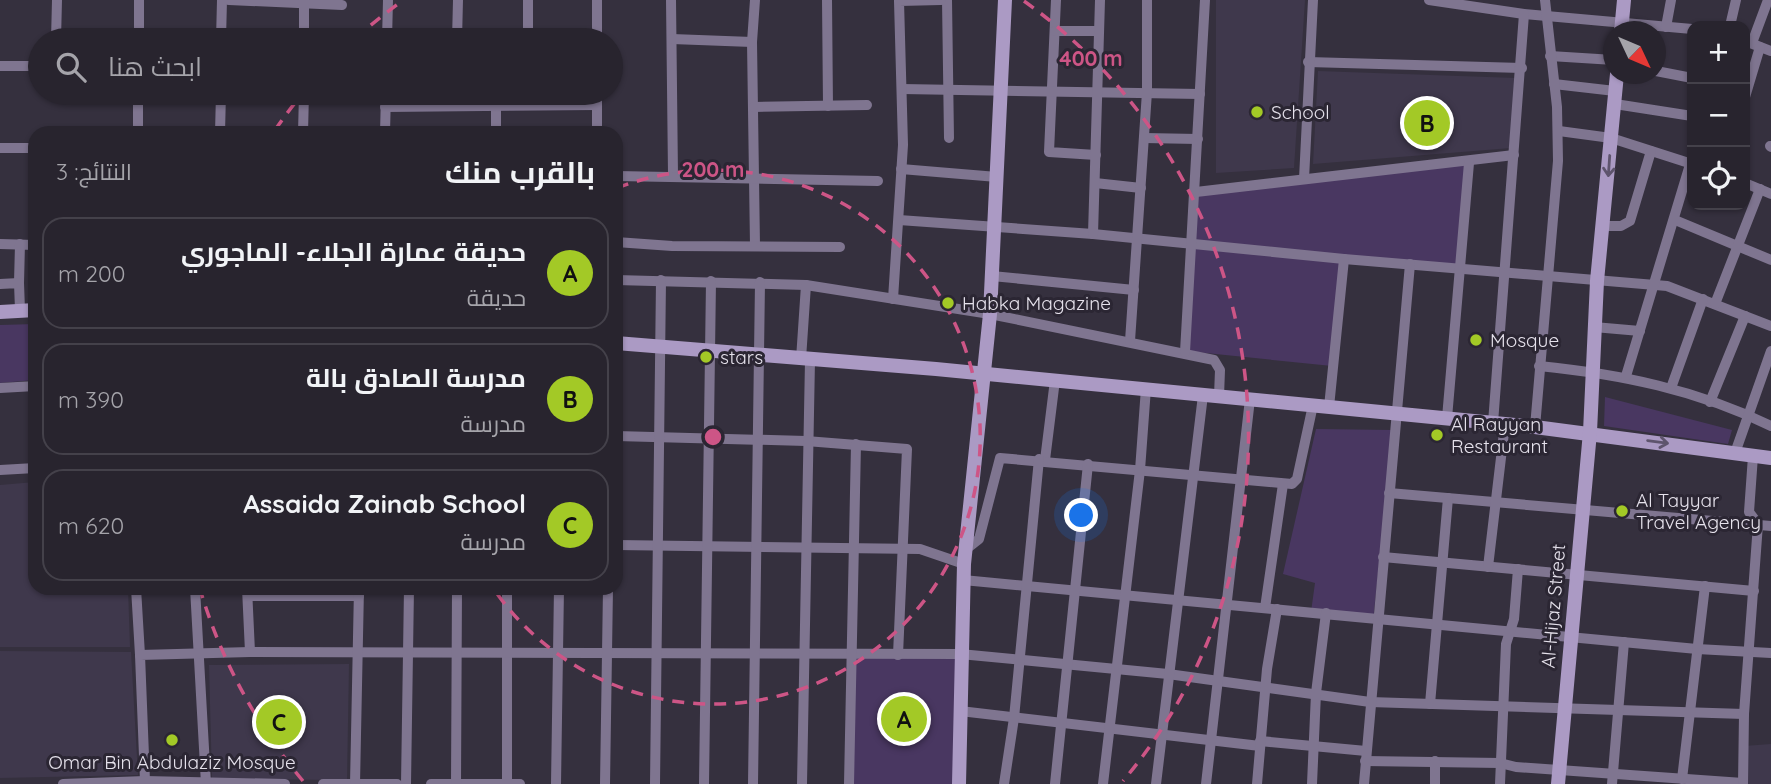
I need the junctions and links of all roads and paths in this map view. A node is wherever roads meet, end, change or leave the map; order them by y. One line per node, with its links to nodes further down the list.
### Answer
1 (57, 0): 35 (street)
2 (139, 0): 36 (street)
3 (222, 0): 37 (street)
4 (229, 0): 27 (street)
5 (388, 0): 39 (street)
6 (458, 0): 40 (street)
7 (528, 0): 41 (street)
8 (597, 0): 42 (street)
9 (671, 0): 46 (street)
10 (755, 0): 47 (street)
11 (827, 0): 77 (street)
12 (941, 0): 26 (street)
13 (947, 0): 61 (street)
14 (1005, 0): 63 (street)
15 (1056, 0): 44 (street)
16 (1100, 0): 45 (street)
17 (1147, 0): 66 (street)
18 (1205, 0): 67 (street)
19 (1313, 0): 52 (street)
20 (1429, 0): 29 (street)
21 (1545, 0): 30 (street)
22 (1624, 0): 31 (street)
23 (1671, 0): 34 (street)
24 (1736, 0): 32 (street)
25 (1768, 0): 48 (street)
26 (899, 1): 62 (street)
27 (304, 2): 28 (street); 38 (street)
28 (342, 5)
29 (1524, 14): 30 (street); 55 (street)
30 (1546, 16): 33 (street); 50 (street)
31 (1622, 21)
32 (1731, 21)
33 (1603, 24)
34 (1666, 27): 43 (street)
35 (56, 28)
36 (139, 28)
37 (222, 28)
38 (304, 28)
39 (387, 28)
40 (457, 28)
41 (528, 28)
42 (597, 28)
43 (1687, 29)
44 (1055, 31): 45 (street); 64 (street)
45 (1099, 31): 65 (street)
46 (672, 39): 47 (street); 100 (street)
47 (752, 42): 79 (street)
48 (1752, 44): 49 (street); 60 (street)
49 (1771, 51)
50 (1550, 56): 51 (street); 58 (street)
51 (1603, 59)
52 (1308, 62): 55 (street); 104 (street)
53 (0, 66): 54 (street)
54 (28, 66)
55 (1522, 68): 96 (street)
56 (1666, 73): 57 (street)
57 (1687, 77)
58 (1554, 84): 68 (street); 87 (street)
59 (1616, 84): 68 (street, Al-Hijaz Street)
60 (1747, 84)
61 (948, 88): 62 (street); 63 (street); 88 (street)
62 (902, 89): 99 (street)
63 (1000, 89): 64 (street); 103 (street)
64 (1052, 91): 65 (street); 95 (street)
65 (1098, 92): 66 (street); 95 (street)
66 (1147, 92): 67 (street); 89 (street)
67 (1200, 94): 91 (street)
68 (1615, 98): 80 (street); 90 (street, Al-Hijaz Street)
69 (138, 105): 81 (street)
70 (221, 105): 82 (street)
71 (304, 105): 83 (street)
72 (597, 105): 76 (street); 86 (street)
73 (867, 105): 77 (street)
74 (455, 106): 75 (street); 78 (street)
75 (496, 106): 76 (street); 85 (street)
76 (529, 106)
77 (828, 106): 79 (street)
78 (386, 107): 84 (street)
79 (754, 107): 102 (street)
80 (1687, 115)
81 (138, 126)
82 (220, 126)
83 (303, 126)
84 (385, 126)
85 (496, 126)
86 (597, 126)
87 (1559, 131): 90 (street); 133 (street)
88 (949, 138)
89 (1144, 138): 91 (street); 109 (street)
90 (1611, 138): 94 (street); 115 (street, Al-Hijaz Street, one-way to 115)
91 (1198, 139): 111 (street)
92 (0, 148): 93 (street)
93 (28, 148)
94 (1651, 151): 97 (street); 115 (street)
95 (1096, 155): 107 (street)
96 (1514, 155): 98 (street); 131 (street)
97 (1687, 160)
98 (1469, 163): 104 (street); 130 (street)
99 (901, 169): 103 (street); 113 (street)
100 (673, 175): 101 (street); 102 (street)
101 (623, 176)
102 (755, 177): 106 (street); 124 (street)
103 (997, 177): 116 (street)
104 (1304, 178): 111 (street)
105 (1687, 178): 114 (street)
106 (878, 180)
107 (1095, 183): 109 (street); 117 (street)
108 (1750, 185): 110 (street)
109 (1141, 188): 118 (street)
110 (1760, 189): 112 (street); 125 (street)
111 (1196, 191): 123 (street)
112 (1771, 194)
113 (899, 220): 116 (street); 144 (street)
114 (1675, 220): 125 (street); 142 (street)
115 (1605, 226): 137 (street, Al-Hijaz Street)
116 (995, 229): 117 (street); 132 (street)
117 (1093, 234): 118 (street)
118 (1138, 237): 123 (street); 143 (street)
119 (623, 243): 124 (street)
120 (0, 244): 121 (street)
121 (20, 244): 122 (street); 139 (street)
122 (28, 244)
123 (1191, 245): 127 (street); 160 (street)
124 (755, 246): 126 (street)
125 (1738, 246): 128 (street); 146 (street)
126 (840, 247)
127 (1344, 259): 129 (street); 177 (street)
128 (1771, 260)
129 (1410, 264): 130 (street); 178 (street)
130 (1460, 267): 131 (street); 180 (street)
131 (1503, 271): 133 (street); 181 (street)
132 (992, 276): 143 (street); 150 (street)
133 (1547, 276): 137 (street); 163 (street)
134 (623, 280): 135 (street)
135 (661, 280): 136 (street); 157 (street)
136 (711, 281): 138 (street); 158 (street)
137 (1597, 281): 142 (street); 153 (street, Al-Hijaz Street)
138 (760, 282): 141 (street); 161 (street)
139 (19, 283): 140 (street); 147 (street)
140 (0, 284)
141 (806, 285): 144 (street); 162 (street)
142 (1654, 285): 145 (street); 154 (street)
143 (1134, 290): 155 (street)
144 (893, 299): 150 (street)
145 (1703, 299): 146 (street); 171 (street)
146 (1715, 304): 151 (street)
147 (20, 310): 148 (street); 149 (street)
148 (28, 310)
149 (0, 312)
150 (990, 314): 155 (street); 165 (street)
151 (1745, 316): 152 (street); 175 (street)
152 (1771, 326)
153 (1594, 327): 154 (street); 164 (street, Al-Hijaz Street)
154 (1640, 331): 166 (street)
155 (1130, 341): 160 (street)
156 (623, 344): 157 (street)
157 (660, 347): 158 (street); 186 (street)
158 (708, 351): 161 (street); 187 (street)
159 (1771, 351): 179 (street)
160 (1185, 352): 173 (street)
161 (757, 355): 162 (street); 188 (street)
162 (805, 359): 165 (street); 189 (street)
163 (1539, 366): 164 (street); 183 (street)
164 (1591, 371): 166 (street); 184 (street, Al-Hijaz Street)
165 (984, 373): 167 (street); 215 (street)
166 (1626, 376): 171 (street)
167 (1055, 380): 170 (street); 194 (street)
168 (28, 386): 169 (street)
169 (0, 388)
170 (1146, 388): 172 (street); 198 (street)
171 (1671, 388): 175 (street)
172 (1203, 395): 173 (street); 199 (street)
173 (1219, 396): 174 (street)
174 (1250, 399): 176 (street); 200 (street)
175 (1710, 402): 179 (street)
176 (1312, 405): 177 (street); 201 (street)
177 (1329, 407): 178 (street)
178 (1396, 413): 180 (street); 202 (street)
179 (1746, 414): 182 (street); 191 (street)
180 (1447, 418): 181 (street)
181 (1499, 423): 183 (street); 204 (street)
182 (1771, 426)
183 (1535, 427): 184 (street)
184 (1590, 432): 191 (street, one-way to 191); 205 (street, Al-Hijaz Street)
185 (623, 436): 186 (street)
186 (658, 438): 187 (street); 209 (street)
187 (709, 439): 188 (street); 211 (street)
188 (757, 439): 189 (street); 210 (street)
189 (806, 441): 190 (street); 212 (street)
190 (856, 444): 213 (street); 214 (street)
191 (1735, 453): 192 (street)
192 (1753, 456): 193 (street); 206 (street)
193 (1771, 458)
194 (1042, 460): 195 (street); 215 (street); 222 (street)
195 (1088, 464): 198 (street); 224 (street)
196 (28, 468): 197 (street)
197 (0, 470)
198 (1140, 470): 199 (street); 235 (street)
199 (1194, 474): 200 (street); 236 (street)
200 (1240, 478): 201 (street); 237 (street)
201 (1283, 484): 238 (street)
202 (1389, 493): 203 (street); 216 (street)
203 (1448, 498): 204 (street); 217 (street)
204 (1495, 503): 205 (street); 218 (street)
205 (1582, 512): 206 (street); 220 (street, Al-Hijaz Street)
206 (1758, 524): 207 (street); 225 (street)
207 (1771, 526)
208 (623, 545): 209 (street)
209 (658, 546): 211 (street); 257 (street)
210 (756, 546): 211 (street); 212 (street); 253 (street)
211 (706, 547): 252 (street)
212 (805, 547): 213 (street); 258 (street)
213 (853, 548): 214 (street); 259 (street)
214 (901, 548): 215 (street); 260 (street)
215 (964, 557): 221 (street)
216 (1383, 557): 217 (street); 240 (street)
217 (1441, 562): 218 (street); 241 (street)
218 (1488, 566): 219 (street)
219 (1518, 569): 220 (street); 242 (street)
220 (1576, 575): 223 (street); 243 (street, Al-Hijaz Street)
221 (963, 580): 222 (street); 261 (street)
222 (1027, 586): 224 (street); 264 (street)
223 (1705, 586): 225 (street); 245 (street)
224 (1074, 590): 235 (street); 265 (street)
225 (1754, 591): 262 (street)
226 (136, 595): 263 (street)
227 (195, 595): 248 (street)
228 (248, 595): 246 (street)
229 (359, 595): 249 (street)
230 (409, 595): 250 (street)
231 (457, 595): 251 (street)
232 (507, 595): 255 (street)
233 (559, 595): 247 (street)
234 (608, 595): 256 (street)
235 (1125, 597): 236 (street); 266 (street)
236 (1177, 600): 237 (street); 267 (street)
237 (1225, 604): 238 (street); 268 (street)
238 (1271, 609): 239 (street); 269 (street)
239 (1326, 614): 240 (street); 270 (street)
240 (1377, 618): 241 (street); 271 (street)
241 (1437, 624): 242 (street); 272 (street)
242 (1510, 632): 243 (street); 273 (street)
243 (1569, 637): 244 (street); 274 (street, Al-Hijaz Street)
244 (1624, 642): 245 (street); 275 (street)
245 (1697, 649): 262 (street); 277 (street)
246 (250, 652): 248 (street); 249 (street)
247 (559, 652): 255 (street); 256 (street); 306 (street)
248 (198, 653): 263 (street); 294 (street)
249 (358, 653): 250 (street); 299 (street)
250 (408, 653): 251 (street); 301 (street)
251 (457, 653): 255 (street); 303 (street)
252 (705, 653): 253 (street); 257 (street); 309 (street)
253 (754, 653): 258 (street); 310 (street)
254 (1771, 653): 262 (street)
255 (506, 654): 304 (street)
256 (606, 654): 257 (street); 307 (street)
257 (657, 654): 308 (street)
258 (802, 654): 259 (street); 311 (street)
259 (850, 654): 260 (street); 312 (street)
260 (898, 654): 261 (street)
261 (960, 654): 264 (street); 276 (street)
262 (1749, 654): 278 (street)
263 (140, 655): 292 (street)
264 (1020, 658): 265 (street); 279 (street)
265 (1066, 663): 266 (street); 280 (street)
266 (1116, 668): 267 (street); 281 (street)
267 (1168, 674): 268 (street); 282 (street)
268 (1217, 681): 269 (street); 283 (street)
269 (1265, 688): 270 (street); 284 (street)
270 (1316, 693): 271 (street); 285 (street)
271 (1370, 702): 272 (street); 286 (street)
272 (1430, 704): 273 (street)
273 (1502, 705): 274 (street); 288 (street)
274 (1563, 707): 275 (street); 289 (street, Al-Hijaz Street)
275 (1618, 709): 277 (street); 290 (street)
276 (960, 711): 279 (street); 313 (street)
277 (1690, 712): 278 (street); 291 (street)
278 (1744, 714): 324 (street)
279 (1014, 718): 280 (street); 314 (street)
280 (1061, 722): 281 (street); 315 (street)
281 (1110, 728): 282 (street); 316 (street)
282 (1160, 734): 283 (street); 317 (street)
283 (1210, 740): 284 (street); 318 (street)
284 (1260, 743): 285 (street); 319 (street)
285 (1314, 746): 286 (street); 320 (street)
286 (1366, 756): 287 (street); 321 (street)
287 (1434, 761): 288 (street); 322 (street)
288 (1500, 764): 289 (street); 323 (street)
289 (1559, 777): 290 (street)
290 (1612, 779): 293 (street)
291 (1682, 779): 293 (street); 324 (street)
292 (145, 780): 294 (street); 296 (street)
293 (1666, 781)
294 (206, 783): 297 (street)
295 (63, 784): 296 (street)
296 (73, 784)
297 (285, 784)
298 (323, 784): 299 (street)
299 (355, 784): 300 (street)
300 (397, 784)
301 (405, 784)
302 (431, 784): 303 (street)
303 (456, 784): 304 (street)
304 (507, 784): 305 (street)
305 (520, 784)
306 (556, 784)
307 (605, 784)
308 (656, 784)
309 (704, 784)
310 (753, 784)
311 (802, 784)
312 (849, 784)
313 (959, 784)
314 (1004, 784)
315 (1055, 784)
316 (1103, 784)
317 (1156, 784)
318 (1206, 784)
319 (1257, 784)
320 (1312, 784)
321 (1364, 784)
322 (1435, 784)
323 (1500, 784)
324 (1743, 784)

